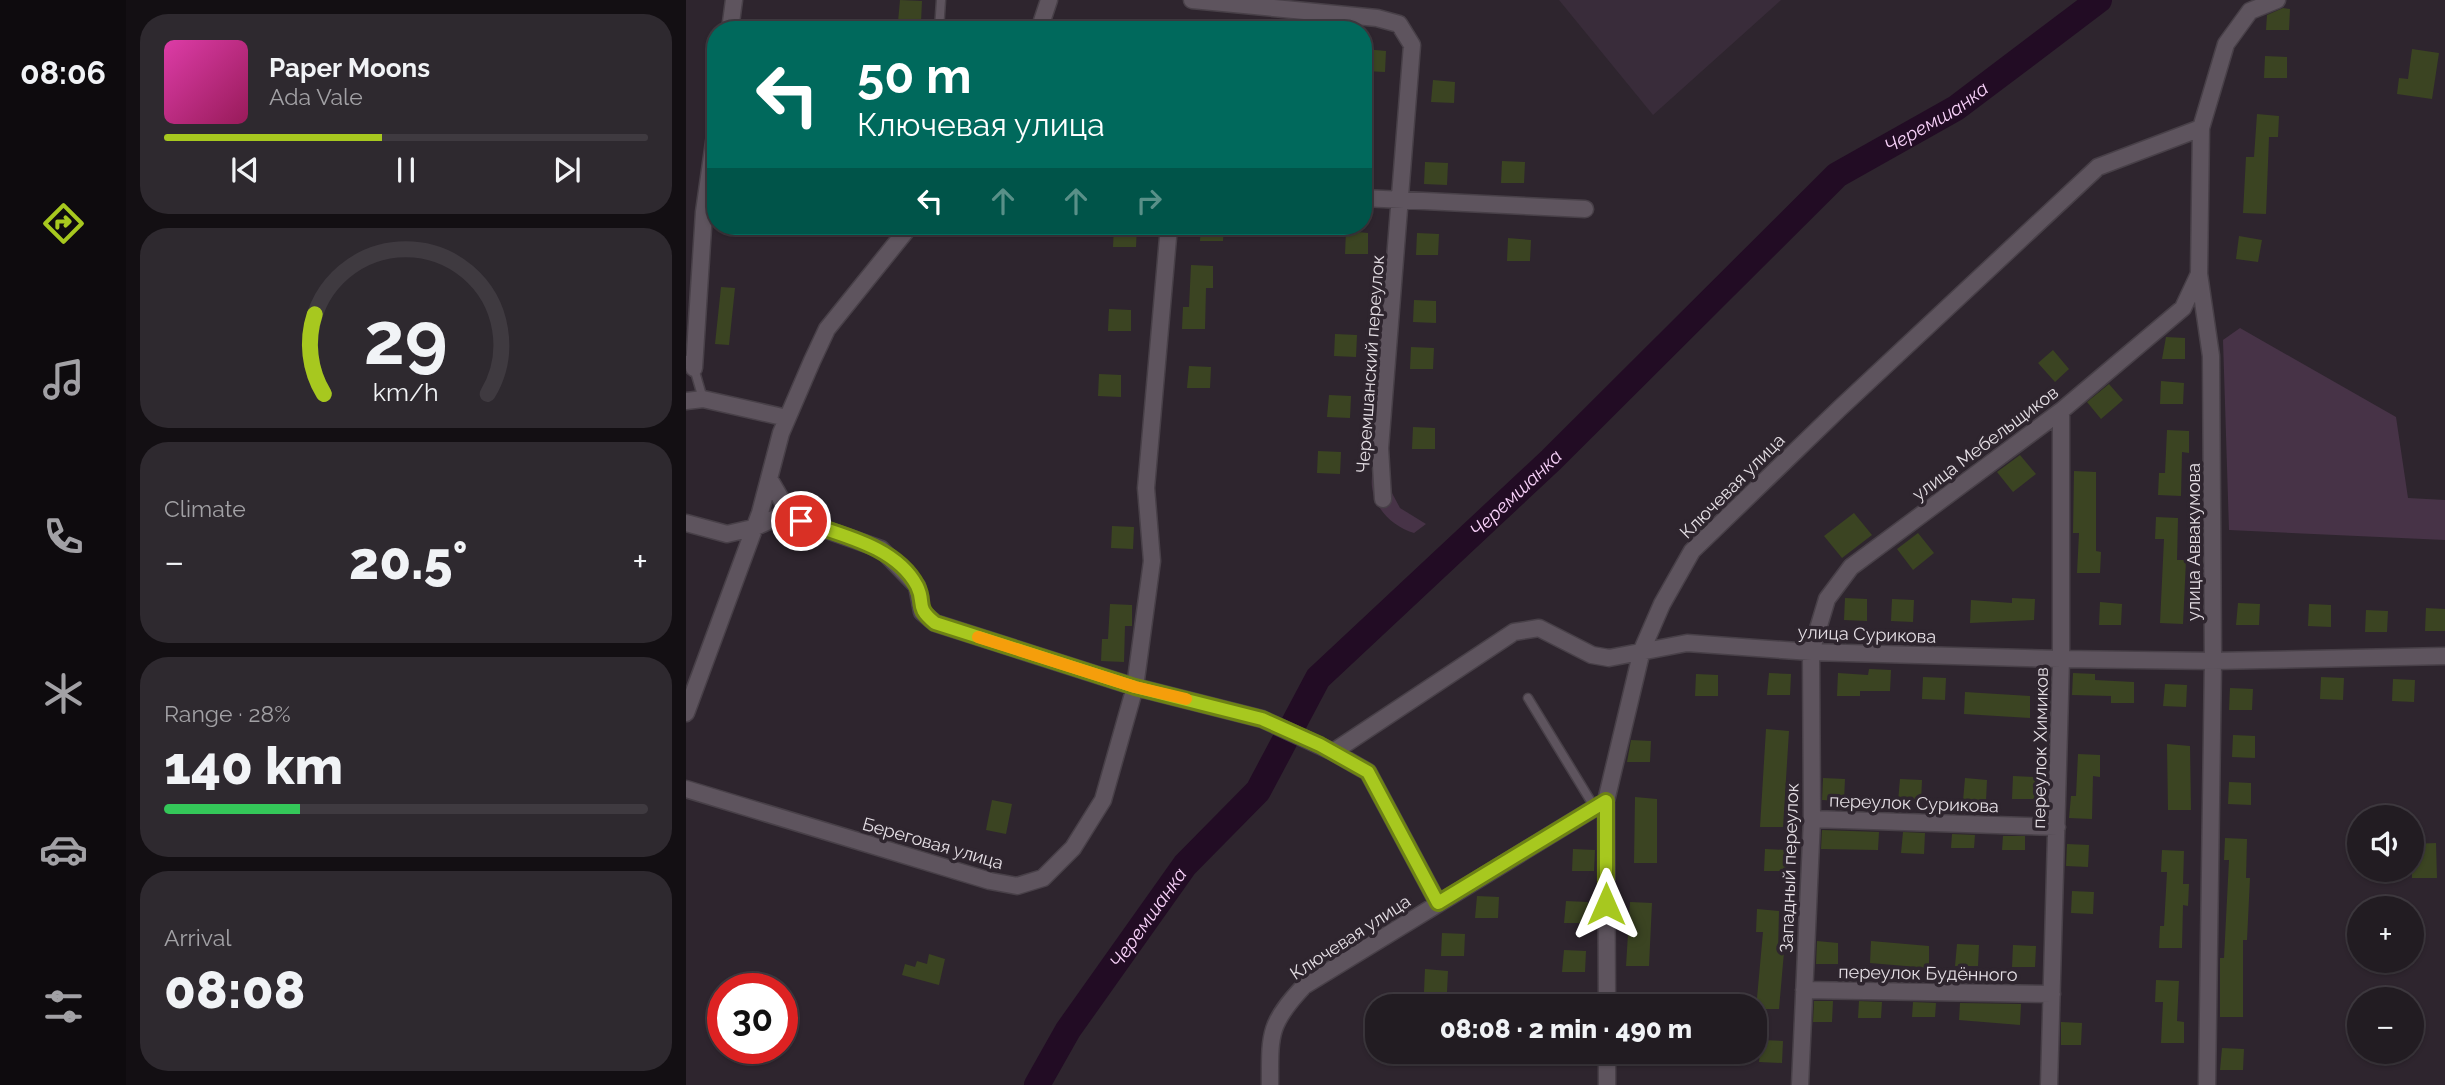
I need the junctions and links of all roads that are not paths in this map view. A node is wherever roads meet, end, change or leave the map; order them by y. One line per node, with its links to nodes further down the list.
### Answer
1 (734, 0): 6 (street)
2 (941, 0): 7 (lane)
3 (1049, 0): 8 (street)
4 (1192, 0): 12 (street, Черемшанский переулок)
5 (2277, 0): 9 (street, улица Аввакумова)
6 (731, 21)
7 (940, 21)
8 (1042, 21)
9 (2201, 128): 16 (street, улица Аввакумова); 27 (street, Ключевая улица)
10 (707, 191): 17 (street)
11 (1372, 198): 12 (street)
12 (1400, 200): 13 (street); 23 (street, Черемшанский переулок)
13 (1585, 209)
14 (903, 235): 21 (street)
15 (1168, 235): 32 (street, Береговая улица)
16 (2199, 274): 20 (street, улица Мебельщиков); 31 (street, улица Аввакумова)
17 (690, 364): 18 (lane)
18 (704, 399): 19 (street); 21 (street)
19 (686, 401)
20 (2061, 411): 28 (street, улица Мебельщиков); 30 (street, переулок Химиков)
21 (787, 418): 22 (street)
22 (770, 480): 24 (street); 26 (street)
23 (1382, 499)
24 (801, 521): 26 (street); 32 (street)
25 (686, 523): 26 (street)
26 (753, 527): 34 (street)
27 (1642, 650): 28 (street, улица Сурикова); 35 (street, улица Сурикова); 37 (street, Ключевая улица)
28 (1811, 652): 30 (street, улица Сурикова); 38 (street, Западный переулок)
29 (2445, 656): 31 (street, улица Сурикова)
30 (2061, 659): 31 (street, улица Сурикова); 39 (street, переулок Химиков)
31 (2213, 660): 49 (street, улица Аввакумова)
32 (1135, 687): 35 (street); 36 (street, Береговая улица)
33 (1528, 698): 37 (lane)
34 (686, 713)
35 (1333, 752): 40 (street)
36 (686, 789)
37 (1600, 804): 40 (street, Ключевая улица); 42 (street)
38 (1812, 819): 39 (street, переулок Сурикова); 41 (street, Западный переулок)
39 (2057, 827): 43 (street, переулок Химиков)
40 (1438, 903): 45 (street, Ключевая улица)
41 (1804, 990): 43 (street, переулок Будённого); 47 (street, Западный переулок)
42 (1607, 994)
43 (2052, 994): 48 (street, переулок Химиков)
44 (1607, 1064): 46 (street)
45 (1270, 1085)
46 (1607, 1085)
47 (1800, 1085)
48 (2049, 1085)
49 (2207, 1085)

